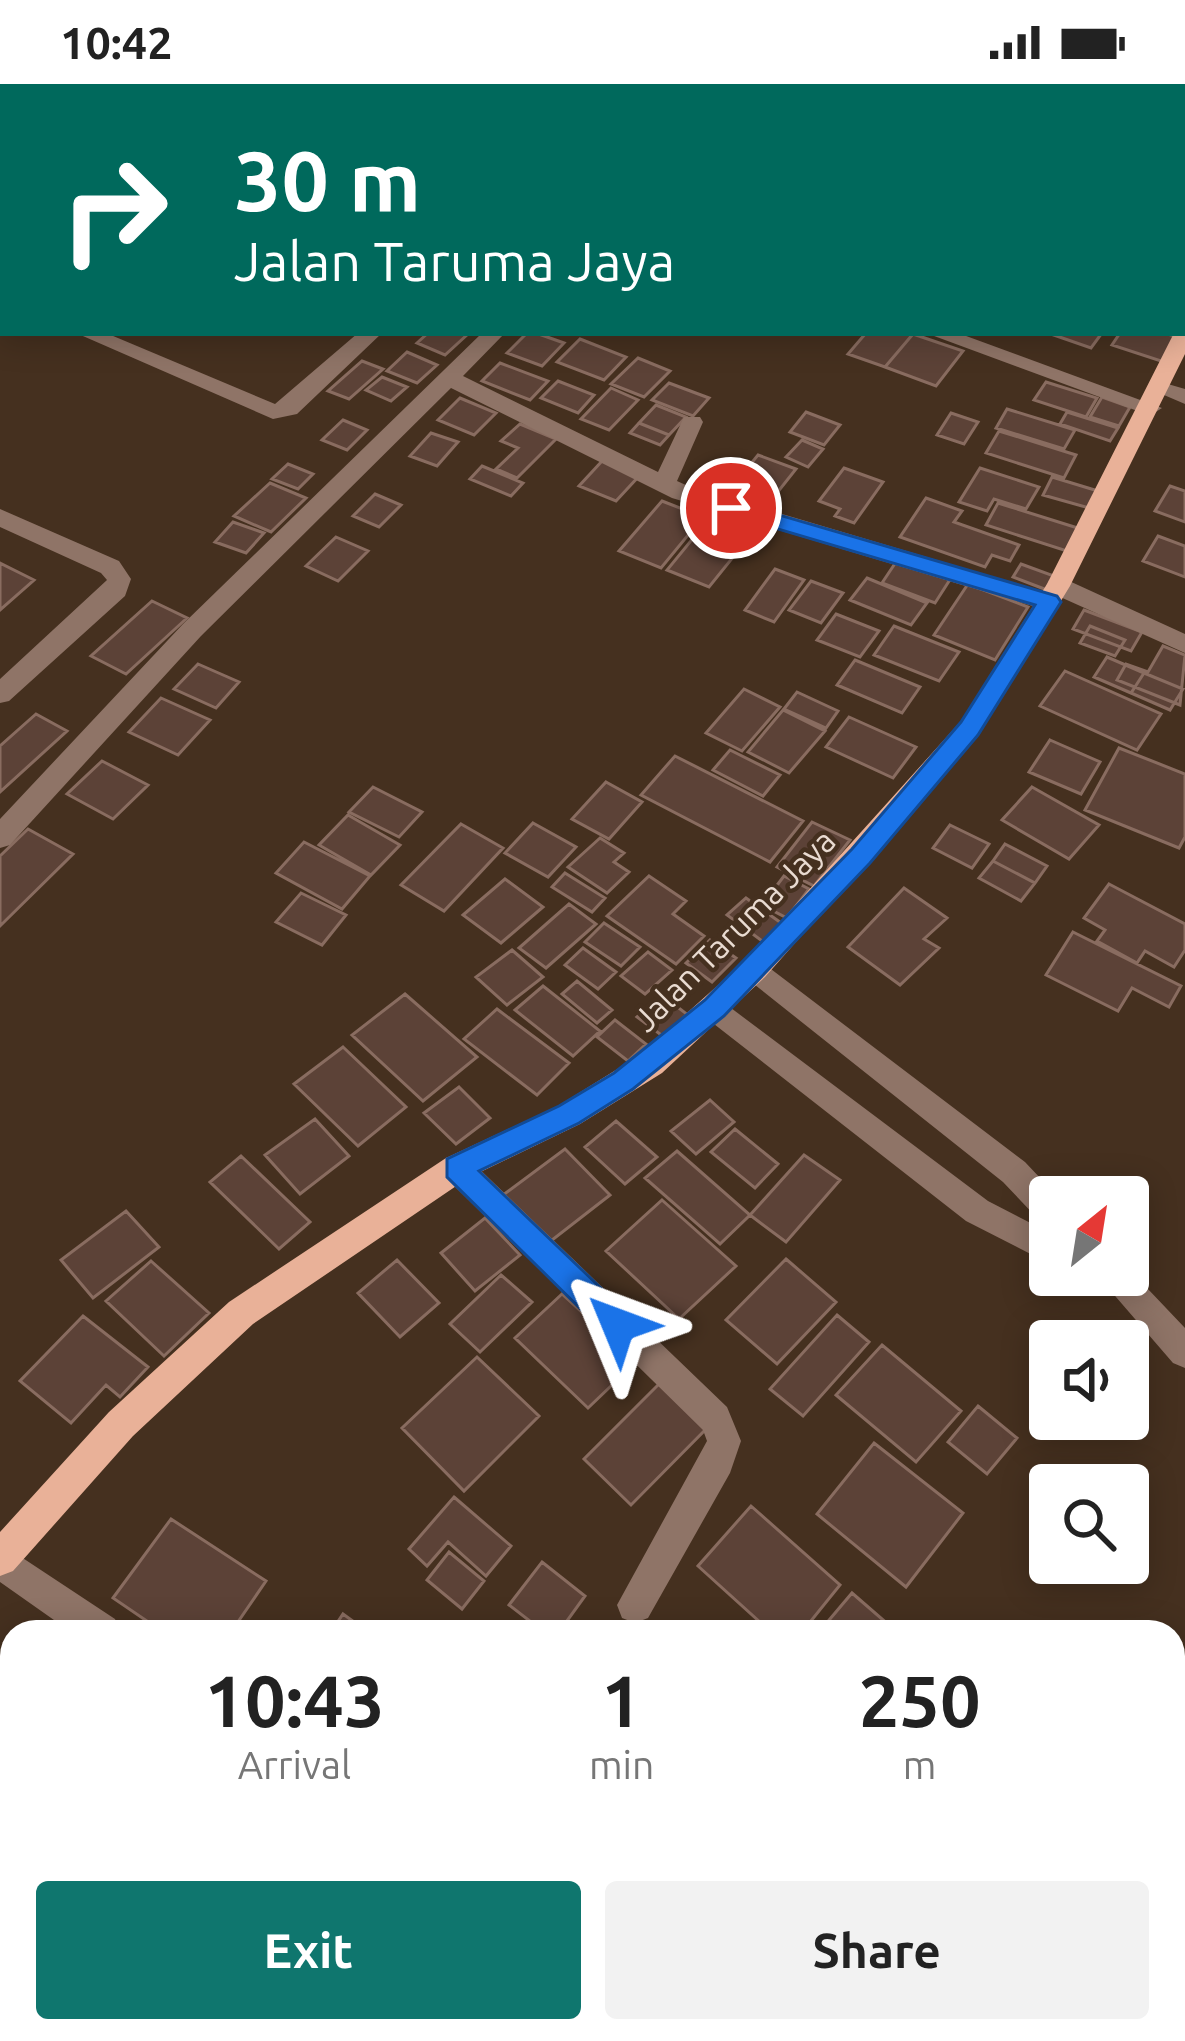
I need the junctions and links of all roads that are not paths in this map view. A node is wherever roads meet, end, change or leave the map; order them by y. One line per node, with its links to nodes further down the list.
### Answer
1 (94, 336): 2 (street)
2 (367, 336)
3 (491, 336): 6 (street)
4 (948, 336): 7 (street)
5 (1184, 336): 7 (main road, Jalan Taruma Jaya)
6 (449, 378): 9 (street); 14 (street)
7 (1166, 398): 11 (main road, Jalan Taruma Jaya)
8 (692, 422): 9 (street)
9 (664, 484): 11 (street)
10 (0, 517): 13 (street)
11 (1054, 594): 12 (street); 15 (main road, Jalan Taruma Jaya)
12 (1185, 644)
13 (0, 694)
14 (0, 836)
15 (755, 969): 16 (main road, Jalan Taruma Jaya); 17 (street)
16 (715, 1008): 18 (main road, Jalan Taruma Jaya); 19 (street)
17 (958, 1128): 19 (street); 20 (street)
18 (457, 1168): 24 (main road, Jalan Taruma Jaya); 25 (street)
19 (920, 1168): 21 (street)
20 (1029, 1188)
21 (1029, 1238)
22 (1129, 1296): 23 (street)
23 (1185, 1352)
24 (0, 1560): 26 (street)
25 (635, 1605)
26 (85, 1620)

